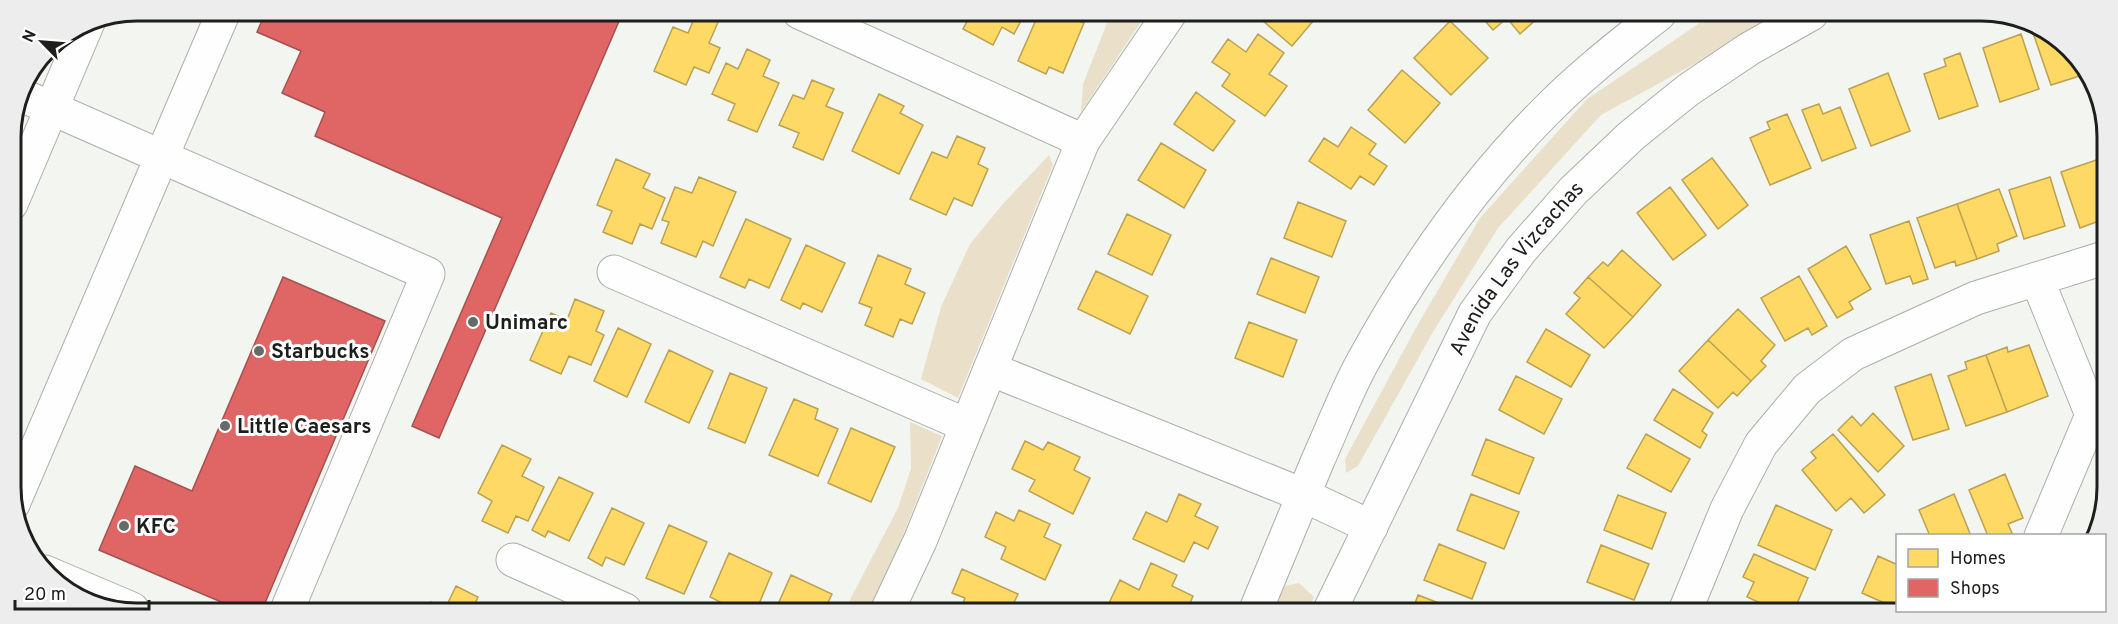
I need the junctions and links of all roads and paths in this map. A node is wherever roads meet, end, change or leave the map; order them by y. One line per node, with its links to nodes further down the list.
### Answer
1 (220, 21): 10 (street)
2 (820, 21): 9 (street)
3 (1165, 21): 9 (street)
4 (1650, 21): 18 (street)
5 (1799, 21): 19 (street, Avenida Las Vizcachas)
6 (83, 35): 8 (street)
7 (28, 98): 8 (street)
8 (52, 109): 10 (street); 11 (street)
9 (1083, 141): 15 (street)
10 (162, 157): 17 (street); 24 (street)
11 (21, 181)
12 (2097, 260): 14 (street)
13 (614, 272): 16 (street)
14 (2037, 279): 20 (street); 29 (street)
15 (990, 369): 16 (street); 18 (street)
16 (966, 425): 26 (street)
17 (21, 485)
18 (1304, 495): 19 (street); 27 (street)
19 (1371, 527): 28 (street, Avenida Las Vizcachas)
20 (2042, 534)
21 (513, 561): 25 (street)
22 (77, 586): 23 (street)
23 (110, 600)
24 (290, 603)
25 (609, 603)
26 (891, 603)
27 (1259, 603)
28 (1333, 603)
29 (1687, 603)

